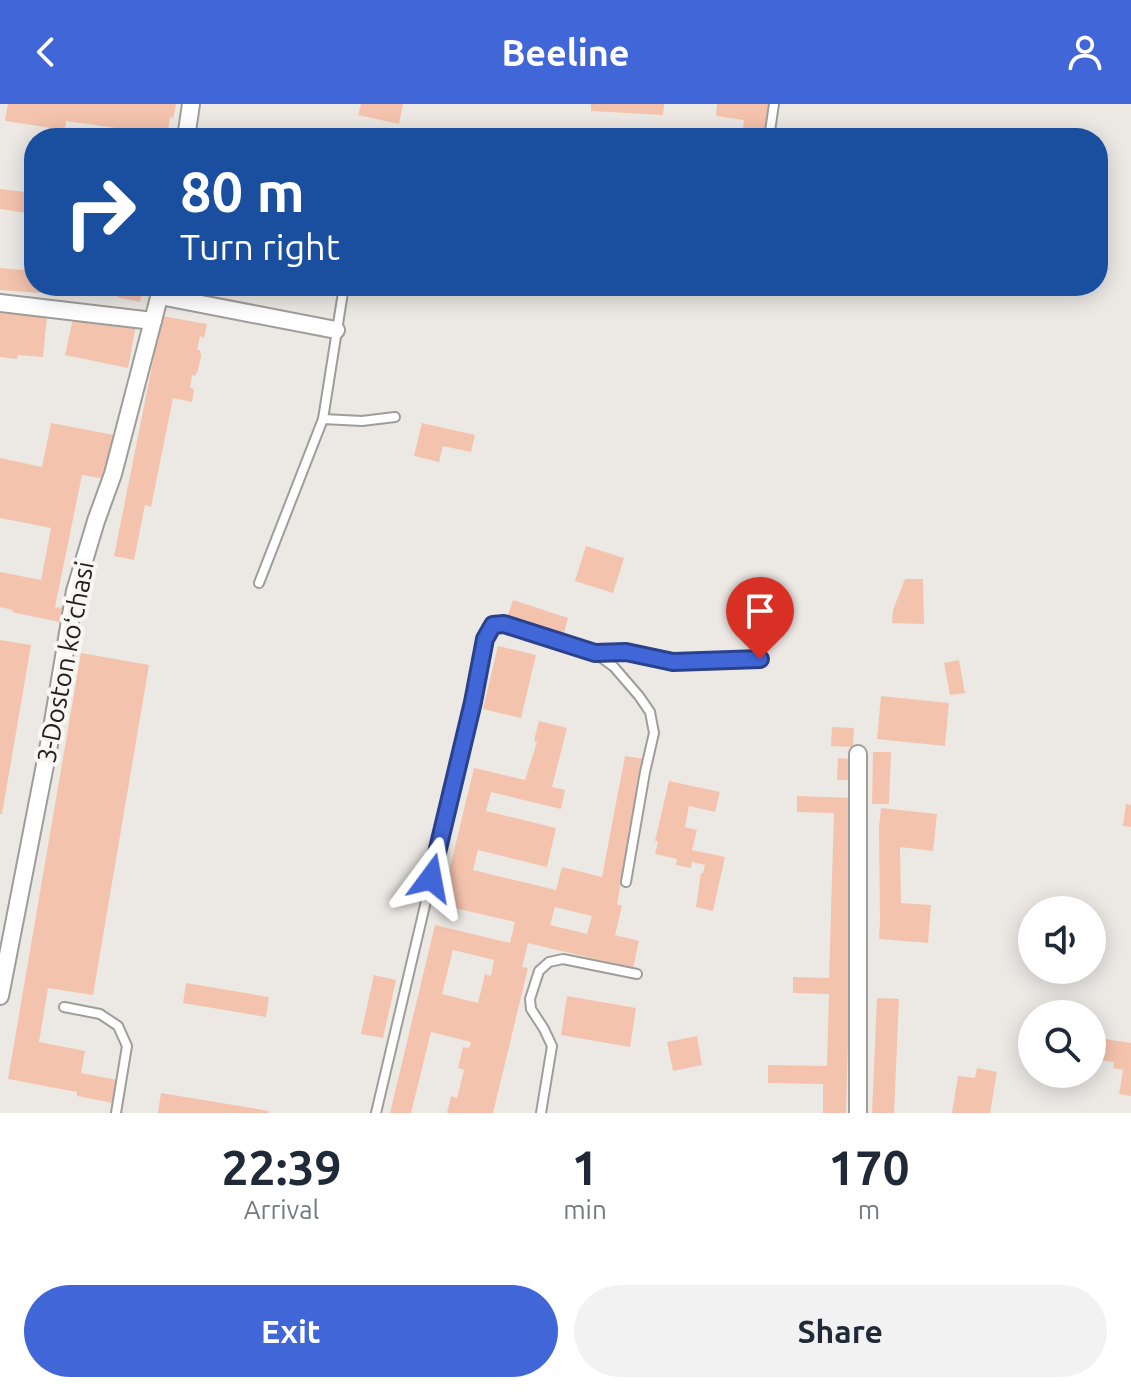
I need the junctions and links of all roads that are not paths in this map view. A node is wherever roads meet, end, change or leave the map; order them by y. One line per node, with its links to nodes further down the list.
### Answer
1 (191, 104): 3 (street)
2 (774, 104): 4 (lane)
3 (187, 128)
4 (770, 128)
5 (160, 296): 9 (street, 3-Doston koʻchasi)
6 (183, 296): 10 (street)
7 (342, 296): 10 (lane)
8 (0, 303): 9 (street)
9 (153, 321): 19 (street, 3-Doston koʻchasi)
10 (336, 330): 12 (lane)
11 (395, 417): 12 (lane)
12 (323, 419): 13 (lane)
13 (259, 583)
14 (595, 653): 15 (lane); 17 (lane); 22 (lane)
15 (760, 659)
16 (858, 754): 24 (street)
17 (626, 882)
18 (637, 974): 23 (lane)
19 (0, 996)
20 (64, 1007): 21 (lane)
21 (116, 1113)
22 (376, 1113)
23 (541, 1113)
24 (858, 1113)

